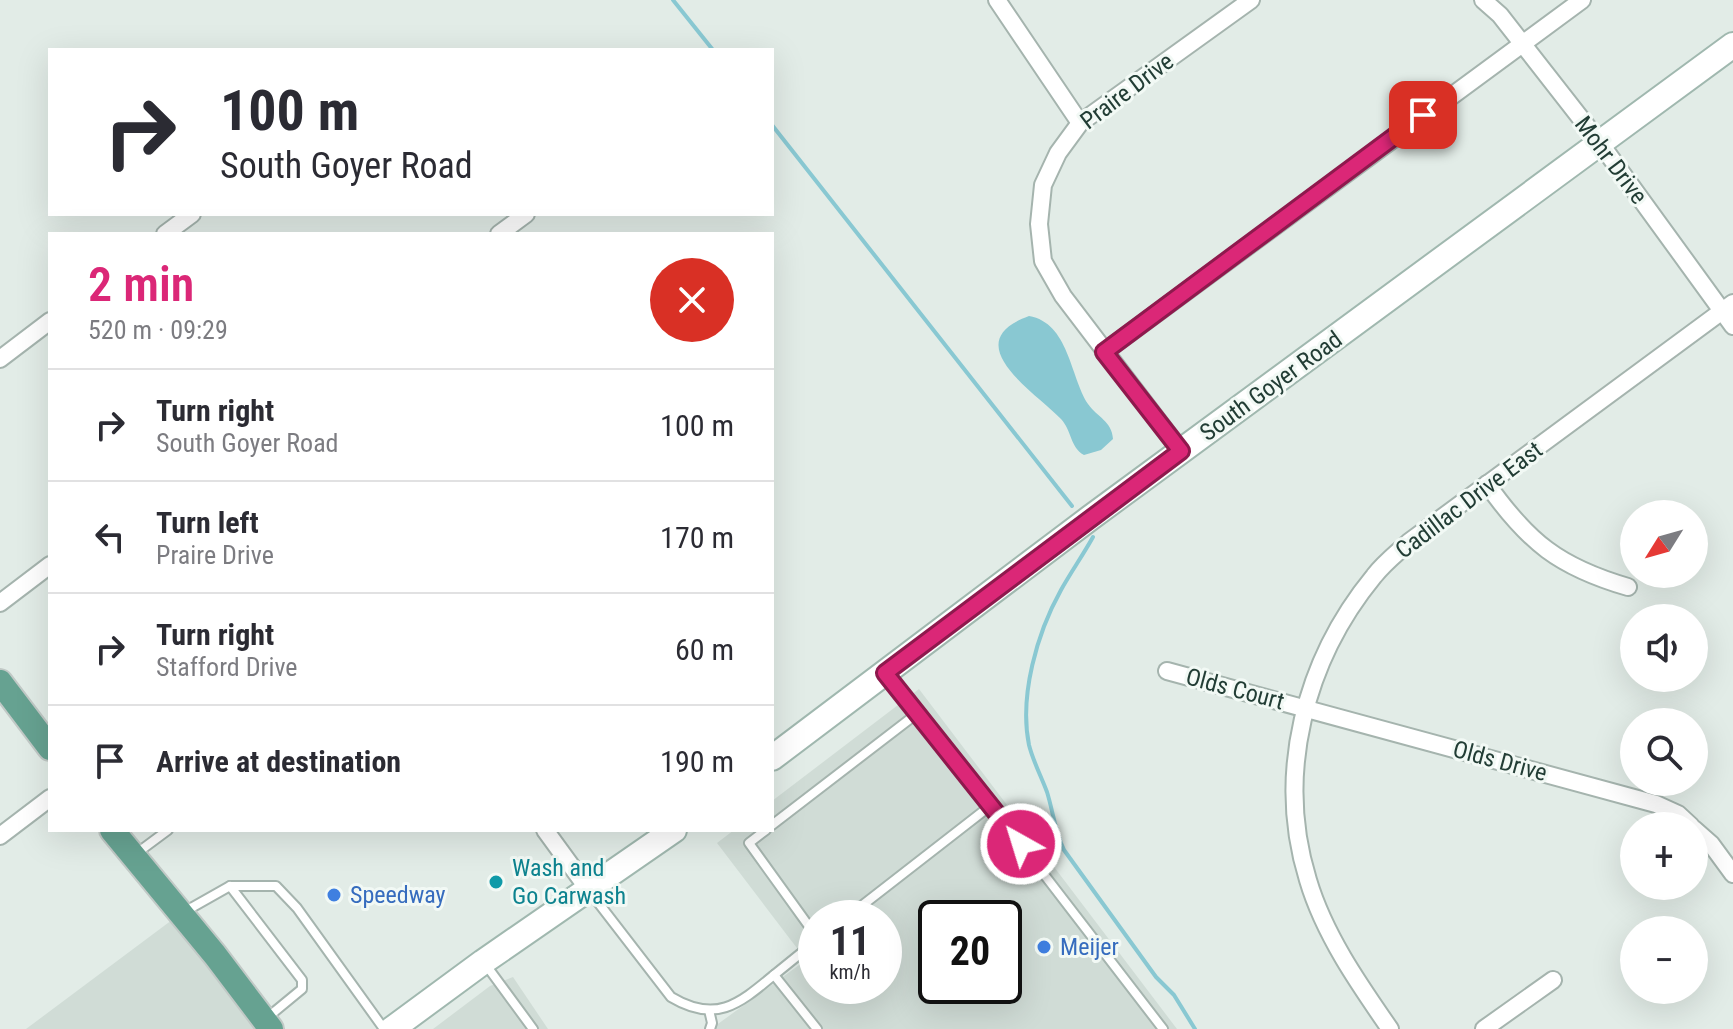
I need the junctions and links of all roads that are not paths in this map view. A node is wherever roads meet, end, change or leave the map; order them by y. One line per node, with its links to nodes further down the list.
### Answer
1 (997, 0): 7 (street)
2 (1251, 0): 7 (street, Praire Drive)
3 (1483, 0): 5 (street, Mohr Drive)
4 (1582, 0): 5 (street)
5 (1522, 43): 8 (street, Mohr Drive); 16 (street)
6 (1733, 45): 8 (street, South Goyer Road)
7 (1080, 123): 16 (street, Praire Drive)
8 (1600, 143): 13 (street, Mohr Drive); 18 (street, South Goyer Road)
9 (189, 216): 11 (street)
10 (523, 216): 12 (street)
11 (168, 232)
12 (502, 232)
13 (1728, 307): 15 (street, Mohr Drive); 19 (street, Cadillac Drive East)
14 (48, 323): 17 (street)
15 (1733, 326)
16 (1104, 352): 18 (street, Praire Drive)
17 (0, 359)
18 (1181, 451): 24 (street, South Goyer Road)
19 (1487, 484): 21 (street); 26 (street, Cadillac Drive East)
20 (48, 567): 22 (street)
21 (1620, 585)
22 (0, 603)
23 (1167, 671): 26 (street, Olds Court)
24 (885, 673): 27 (lane); 29 (street, South Goyer Road)
25 (0, 682): 28 (main road)
26 (1303, 708): 32 (street, Olds Drive); 60 (street, Cadillac Drive East)
27 (919, 712): 31 (lane); 33 (lane)
28 (48, 745)
29 (774, 756)
30 (48, 800): 39 (street)
31 (990, 806): 45 (lane); 59 (lane)
32 (1674, 812)
33 (774, 823)
34 (114, 832): 41 (main road)
35 (165, 832): 41 (lane)
36 (546, 832): 44 (street)
37 (671, 832): 44 (street)
38 (763, 832): 46 (lane)
39 (0, 836)
40 (1708, 841): 42 (street, Olds Drive)
41 (133, 856): 47 (main road)
42 (1733, 874)
43 (230, 886): 47 (lane); 53 (lane); 54 (lane)
44 (588, 889): 49 (street); 52 (lane)
45 (869, 900)
46 (798, 912)
47 (180, 914): 53 (main road)
48 (798, 954): 50 (lane)
49 (483, 962): 55 (street); 56 (lane)
50 (774, 975): 52 (lane); 58 (lane)
51 (1553, 980): 61 (street)
52 (709, 1010): 57 (lane)
53 (268, 1025)
54 (384, 1029)
55 (392, 1029)
56 (533, 1029)
57 (710, 1029)
58 (817, 1029)
59 (1163, 1029)
60 (1390, 1029)
61 (1484, 1029)

